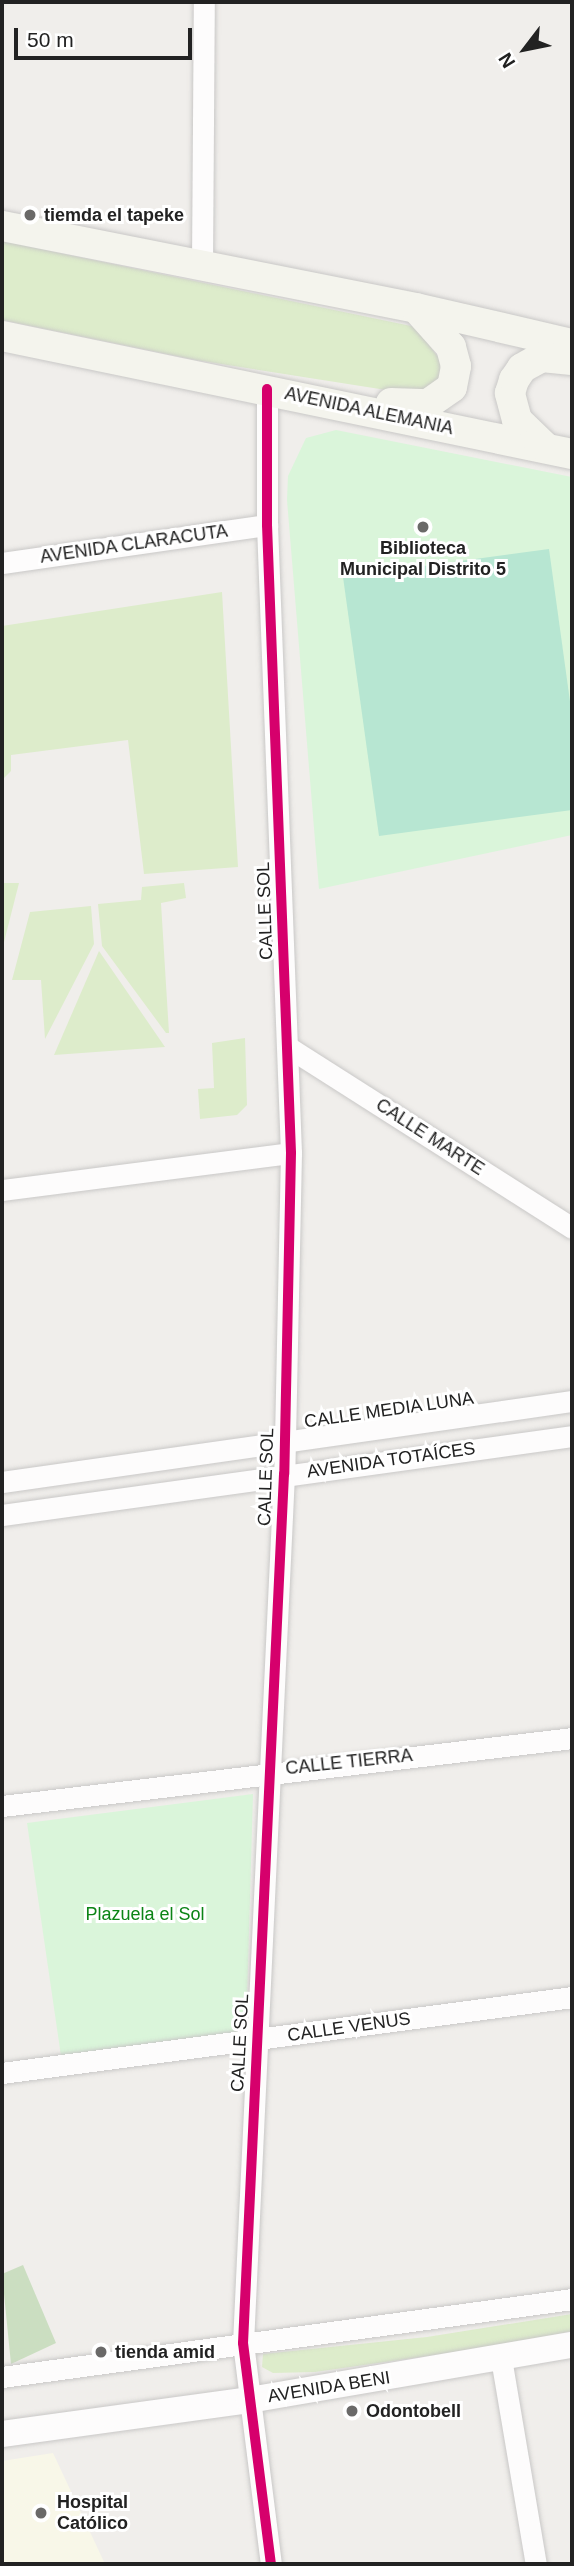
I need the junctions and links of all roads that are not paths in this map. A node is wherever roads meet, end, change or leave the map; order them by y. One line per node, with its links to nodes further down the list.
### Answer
1 (204, 2): 3 (street)
2 (2, 226): 3 (main road)
3 (202, 265): 4 (main road)
4 (416, 308): 6 (main road); 9 (main road)
5 (2, 336): 8 (main road, AVENIDA ALEMANIA)
6 (572, 344)
7 (572, 360): 10 (main road)
8 (267, 388): 9 (main road, AVENIDA ALEMANIA); 11 (street, CALLE SOL)
9 (317, 400): 10 (main road, AVENIDA ALEMANIA)
10 (560, 451)
11 (267, 525): 12 (street, AVENIDA CLARACUTA); 13 (street, CALLE SOL)
12 (2, 563)
13 (288, 1047): 14 (street, CALLE SOL); 16 (street, CALLE MARTE)
14 (291, 1153): 15 (street); 19 (street, CALLE SOL)
15 (2, 1190)
16 (572, 1228)
17 (572, 1401): 19 (street, CALLE MEDIA LUNA)
18 (572, 1436): 20 (street, AVENIDA TOTAÍCES)
19 (285, 1442): 20 (street, CALLE SOL); 21 (street, CALLE MEDIA LUNA)
20 (284, 1474): 22 (street, AVENIDA TOTAÍCES); 24 (street, CALLE SOL)
21 (2, 1482)
22 (2, 1515)
23 (572, 1738): 24 (street, CALLE TIERRA)
24 (271, 1770): 25 (street, CALLE TIERRA); 27 (street, CALLE SOL)
25 (2, 1806)
26 (572, 1997): 27 (street, CALLE VENUS)
27 (258, 2039): 28 (street, CALLE VENUS); 30 (street, CALLE SOL)
28 (2, 2073)
29 (572, 2299): 30 (street)
30 (243, 2343): 33 (street); 34 (street, CALLE SOL)
31 (572, 2345): 32 (street, AVENIDA BENI)
32 (500, 2358): 34 (street, AVENIDA BENI); 37 (street)
33 (2, 2377)
34 (249, 2400): 35 (street, AVENIDA BENI); 36 (street, CALLE SOL)
35 (2, 2434)
36 (271, 2564)
37 (536, 2564)

